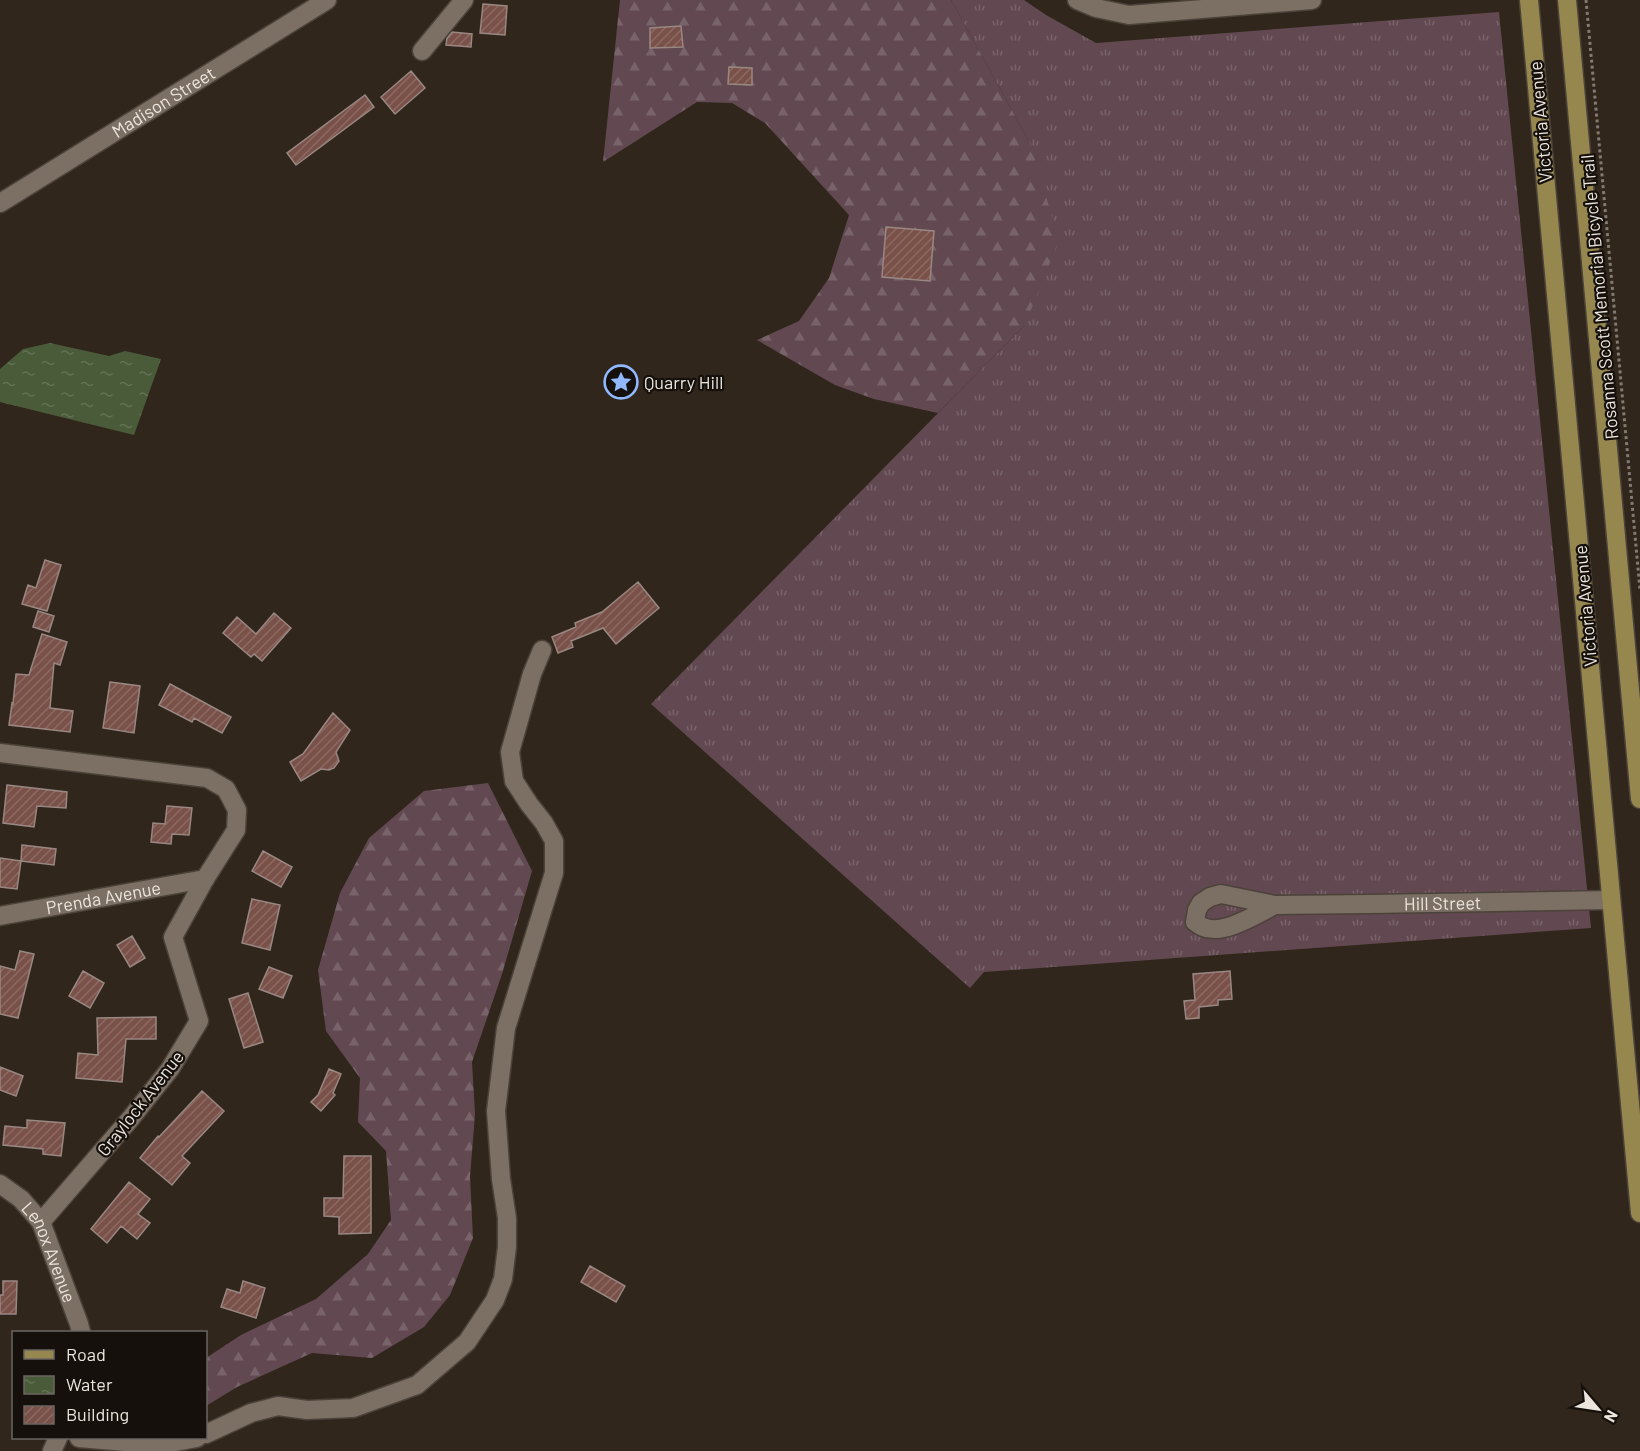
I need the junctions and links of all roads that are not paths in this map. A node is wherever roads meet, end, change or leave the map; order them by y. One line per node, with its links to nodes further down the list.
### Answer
1 (327, 0): 9 (street, Madison Street)
2 (464, 0): 8 (street)
3 (1077, 0): 7 (street)
4 (1312, 0): 7 (street)
5 (1529, 0): 14 (main road, Victoria Avenue)
6 (1567, 0): 12 (main road, Victoria Avenue)
7 (1108, 6)
8 (422, 51)
9 (0, 203)
10 (542, 650): 21 (street)
11 (0, 753): 13 (street, Graylock Avenue)
12 (1640, 799)
13 (205, 879): 16 (street, Prenda Avenue); 19 (street, Graylock Avenue)
14 (1611, 900): 15 (street, Hill Street); 18 (main road, Victoria Avenue)
15 (1275, 904)
16 (0, 916)
17 (0, 1184): 19 (street, Lenox Avenue)
18 (1640, 1213)
19 (41, 1222): 20 (street, Lenox Avenue)
20 (81, 1331)
21 (207, 1434)
22 (99, 1439): 23 (street)
23 (188, 1439)

